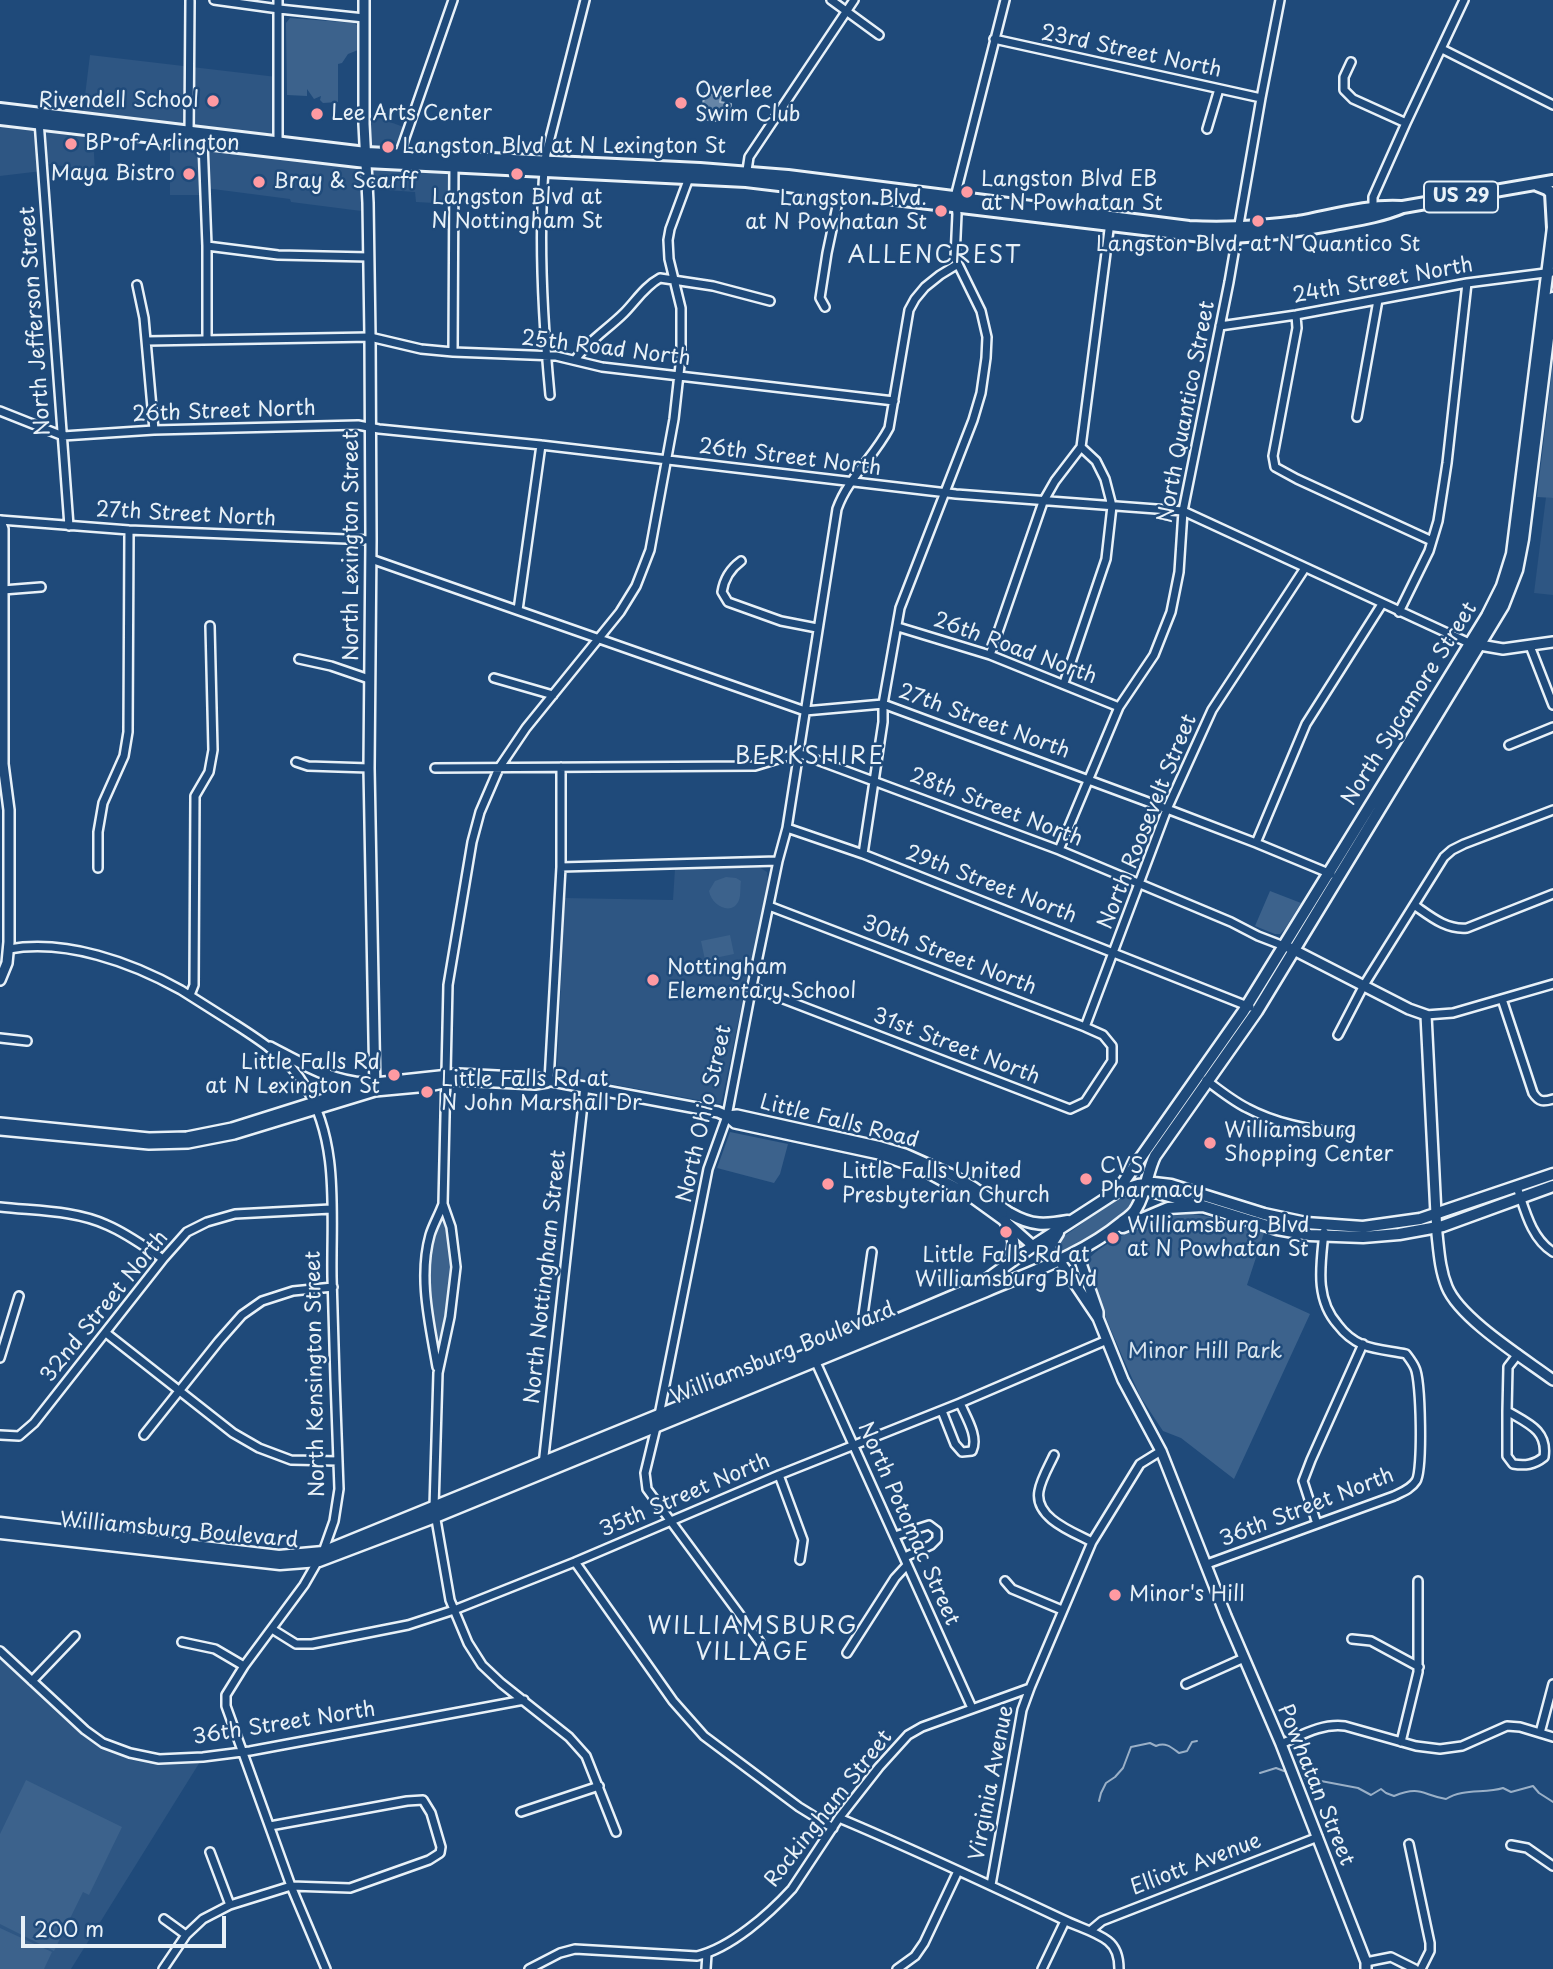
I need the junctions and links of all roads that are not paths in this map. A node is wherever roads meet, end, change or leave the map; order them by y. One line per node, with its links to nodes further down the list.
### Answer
1 (190, 0): 27 (street)
2 (214, 0): 12 (street)
3 (278, 0): 12 (street)
4 (364, 0): 14 (street, North Lexington Street)
5 (453, 0): 31 (street)
6 (586, 0): 33 (street)
7 (831, 0): 13 (street)
8 (854, 0): 13 (street)
9 (1005, 0): 16 (street)
10 (1280, 0): 20 (street, North Quantico Street)
11 (1464, 0): 17 (street)
12 (279, 9): 14 (street); 29 (street)
13 (847, 11): 15 (street); 35 (street)
14 (364, 18): 30 (street, North Lexington Street)
15 (879, 34)
16 (994, 39): 19 (street, 23rd Street North); 39 (street)
17 (1442, 49): 21 (street); 25 (street)
18 (1351, 62): 25 (street)
19 (1220, 89): 20 (street, 23rd Street North); 26 (street)
20 (1261, 98): 43 (street, North Quantico Street)
21 (1553, 105)
22 (0, 109): 23 (main road, US 29)
23 (39, 119): 24 (main road, US 29); 27 (main road, US 29); 70 (street, North Jefferson Street)
24 (0, 120)
25 (1406, 123): 40 (street)
26 (1207, 129)
27 (189, 137): 28 (main road, US 29)
28 (202, 139): 29 (main road, US 29); 44 (street)
29 (278, 148): 30 (main road, US 29)
30 (366, 158): 31 (main road, US 29); 45 (street, North Lexington Street)
31 (398, 160): 32 (main road, US 29)
32 (454, 162): 33 (main road, US 29); 60 (street)
33 (544, 166): 34 (main road, US 29); 61 (street)
34 (691, 173): 35 (main road, US 29); 48 (street)
35 (746, 176): 38 (main road, US 29); 39 (main road, US 29)
36 (1553, 181): 37 (main road, US 29)
37 (1534, 184): 40 (main road, US 29); 42 (main road)
38 (839, 192): 39 (main road, US 29); 54 (street)
39 (956, 202): 41 (main road, US 29); 46 (street)
40 (1373, 212): 43 (main road, US 29)
41 (1110, 222): 43 (main road, US 29); 72 (street)
42 (1553, 228): 47 (main road, North Sycamore Street)
43 (1237, 233): 56 (street, North Quantico Street)
44 (206, 246): 45 (street); 58 (street)
45 (369, 257): 57 (street, North Lexington Street)
46 (958, 264): 65 (street, North Ohio Street); 75 (street)
47 (1550, 272): 49 (street, 24th Street North); 97 (main road, North Sycamore Street)
48 (675, 280): 53 (street); 62 (street); 63 (street)
49 (1467, 283): 52 (street, 24th Street North); 83 (street)
50 (137, 285): 59 (street)
51 (1553, 298): 97 (main road, North Sycamore Street)
52 (1378, 300): 55 (street, 24th Street North); 67 (street)
53 (770, 301)
54 (825, 307)
55 (1296, 315): 56 (street, 24th Street North); 83 (street)
56 (1220, 326): 78 (street, North Quantico Street)
57 (370, 337): 58 (street, 25th Road North); 60 (street, 25th Road North); 68 (street, North Lexington Street)
58 (206, 339): 59 (street, 25th Road North)
59 (147, 341): 69 (street)
60 (453, 352): 61 (street, 25th Road North)
61 (546, 355): 62 (street, 25th Road North); 64 (street)
62 (575, 360): 63 (street, 25th Road North)
63 (679, 375): 65 (street, 25th Road North); 73 (street)
64 (550, 395)
65 (894, 401): 74 (street, North Ohio Street)
66 (0, 411): 70 (street, 26th Street North)
67 (1357, 417)
68 (370, 428): 69 (street, 26th Street North); 71 (street, 26th Street North); 82 (street, North Lexington Street)
69 (154, 430): 70 (street, 26th Street North)
70 (63, 436): 80 (street, North Jefferson Street)
71 (541, 445): 73 (street, 26th Street North); 90 (street)
72 (1081, 447): 76 (street); 77 (street)
73 (667, 461): 74 (street, 26th Street North); 95 (street)
74 (851, 482): 75 (street, 26th Street North); 94 (street, North Ohio Street)
75 (945, 493): 76 (street, 26th Street North); 93 (street)
76 (1043, 502): 77 (street, 26th Street North); 99 (street)
77 (1112, 506): 78 (street, 26th Street North); 103 (street)
78 (1183, 511): 86 (street, 26th Street North); 108 (street, North Quantico Street)
79 (0, 521): 80 (street, 27th Street North); 88 (street)
80 (69, 526): 81 (street, 27th Street North)
81 (129, 530): 82 (street, 27th Street North); 128 (street)
82 (371, 540): 84 (street, North Lexington Street)
83 (1432, 541): 91 (street)
84 (371, 559): 90 (street, 27th Street North); 102 (street, North Lexington Street)
85 (741, 561): 94 (street)
86 (1305, 568): 89 (street, 26th Street North); 120 (street, North Roosevelt Street)
87 (41, 587): 88 (street)
88 (4, 590): 136 (street)
89 (1382, 604): 91 (street, 26th Street North); 123 (street)
90 (518, 610): 95 (street, 27th Street North)
91 (1399, 612): 97 (street, 26th Street North)
92 (210, 626): 142 (street)
93 (898, 627): 99 (street, 26th Road North); 106 (street)
94 (817, 628): 109 (street, North Ohio Street)
95 (599, 639): 105 (street); 109 (street, 27th Street North)
96 (1553, 642): 98 (street, 26th Street North)
97 (1474, 644): 98 (street, 26th Street North); 104 (main road, North Sycamore Street)
98 (1531, 646): 107 (street)
99 (990, 655): 103 (street, 26th Road North)
100 (299, 659): 102 (street)
101 (494, 678): 105 (street)
102 (369, 679): 115 (street, North Lexington Street)
103 (1064, 683): 108 (street, 26th Road North)
104 (1450, 683): 129 (main road, North Sycamore Street); 130 (main road, North Sycamore Street)
105 (553, 695): 117 (street)
106 (883, 704): 109 (street, 27th Street North); 118 (street, 27th Street North); 119 (street)
107 (1553, 705)
108 (1119, 707): 118 (street, North Quantico Street)
109 (804, 711): 112 (street, North Ohio Street)
110 (1553, 726): 111 (street)
111 (1509, 745)
112 (798, 753): 114 (street); 119 (street, 28th Street North); 122 (street, North Ohio Street)
113 (296, 762): 115 (street)
114 (561, 767): 117 (street); 127 (street)
115 (369, 768): 157 (street, North Lexington Street)
116 (435, 768): 117 (street)
117 (499, 768): 154 (street)
118 (1088, 779): 120 (street, 27th Street North); 124 (street, North Quantico Street)
119 (874, 780): 124 (street, 28th Street North); 125 (street)
120 (1167, 809): 123 (street, 27th Street North); 131 (street, North Roosevelt Street)
121 (1553, 810): 133 (street)
122 (787, 828): 125 (street, 29th Street North); 126 (street, North Ohio Street)
123 (1256, 843): 129 (street, 27th Street North)
124 (1059, 850): 131 (street, 28th Street North)
125 (863, 854): 137 (street, 29th Street North)
126 (778, 861): 127 (street); 134 (street, North Ohio Street)
127 (561, 867): 155 (street)
128 (98, 868)
129 (1328, 873): 130 (street, 27th Street North); 135 (main road, North Sycamore Street)
130 (1339, 879): 135 (main road, North Sycamore Street)
131 (1139, 883): 135 (street, 28th Street North); 137 (street, North Roosevelt Street)
132 (1553, 894): 133 (street)
133 (1413, 905): 140 (street)
134 (769, 906): 141 (street, North Ohio Street); 147 (street, 30th Street North)
135 (1290, 948): 140 (street); 144 (main road, North Sycamore Street); 145 (main road, North Sycamore Street)
136 (4, 950): 138 (street); 142 (street)
137 (1114, 952): 144 (street, 29th Street North); 147 (street, North Roosevelt Street)
138 (0, 980)
139 (1553, 984): 143 (street)
140 (1364, 985): 146 (street); 148 (street)
141 (752, 987): 151 (street, 31st Street North); 160 (street, North Ohio Street)
142 (190, 995): 152 (street)
143 (1502, 999): 146 (street); 158 (street)
144 (1247, 1005): 145 (street, 29th Street North); 153 (main road, North Sycamore Street)
145 (1257, 1011): 153 (main road, North Sycamore Street)
146 (1426, 1015): 177 (street)
147 (1085, 1027): 151 (street, 30th Street North)
148 (1338, 1035)
149 (0, 1038): 150 (street)
150 (27, 1041)
151 (1112, 1046)
152 (270, 1047): 157 (street); 159 (street)
153 (1204, 1078): 163 (street); 164 (main road, North Sycamore Street); 165 (main road, North Sycamore Street)
154 (445, 1079): 155 (street, Little Falls Road); 157 (street, Little Falls Road); 173 (street)
155 (549, 1082): 156 (street, Little Falls Road)
156 (585, 1086): 160 (street, Little Falls Road); 216 (street, North Nottingham Street)
157 (375, 1087): 159 (street, Little Falls Road)
158 (1550, 1100)
159 (315, 1105): 161 (street); 162 (street); 176 (street, North Kensington Street)
160 (727, 1116): 178 (street, Little Falls Road); 208 (street, North Ohio Street)
161 (0, 1122)
162 (0, 1130)
163 (1338, 1133)
164 (1150, 1145): 168 (main road, North Sycamore Street); 171 (main road, North Sycamore Street)
165 (1155, 1156): 167 (main road); 168 (main road, North Sycamore Street)
166 (1553, 1174): 169 (main road, Williamsburg Boulevard)
167 (1171, 1185): 168 (main road, Williamsburg Boulevard); 180 (main road, Williamsburg Boulevard)
168 (1143, 1186): 171 (main road, Williamsburg Boulevard); 174 (main road); 183 (main road, Williamsburg Boulevard)
169 (1517, 1186): 172 (street); 177 (main road, Williamsburg Boulevard)
170 (1553, 1186): 172 (main road)
171 (1118, 1191): 179 (main road, Williamsburg Boulevard)
172 (1521, 1197): 181 (main road); 188 (street)
173 (443, 1204): 202 (street); 202 (street)
174 (1200, 1205): 183 (main road); 184 (main road)
175 (0, 1207): 190 (street)
176 (331, 1209): 190 (street, 32nd Street North); 192 (street, North Kensington Street)
177 (1436, 1214): 180 (main road, Williamsburg Boulevard); 181 (street)
178 (1008, 1218): 179 (main road); 185 (street, Little Falls Road); 191 (main road)
179 (1072, 1221): 182 (main road, Williamsburg Boulevard)
180 (1324, 1225): 184 (street)
181 (1437, 1227): 184 (main road); 199 (street)
182 (1060, 1229): 185 (main road, Williamsburg Boulevard); 189 (main road)
183 (1110, 1233): 187 (main road, Williamsburg Boulevard)
184 (1323, 1236): 198 (street)
185 (1033, 1246): 189 (street, Little Falls Road); 191 (main road, Williamsburg Boulevard)
186 (872, 1252): 196 (street)
187 (1077, 1252): 189 (main road, Williamsburg Boulevard); 194 (street)
188 (1553, 1252)
189 (1055, 1257): 194 (street); 196 (main road, Williamsburg Boulevard)
190 (163, 1259): 195 (street, 32nd Street North)
191 (1007, 1265): 196 (main road, Williamsburg Boulevard)
192 (333, 1287): 204 (street); 215 (street, North Kensington Street)
193 (19, 1296): 200 (street)
194 (1098, 1318): 197 (street, Powhatan Street)
195 (106, 1333): 204 (street); 210 (street, 32nd Street North)
196 (867, 1335): 201 (main road, Williamsburg Boulevard)
197 (1107, 1340): 205 (street, 35th Street North); 213 (street, Powhatan Street)
198 (1363, 1345): 221 (street); 221 (street, 36th Street North)
199 (1518, 1354): 203 (street); 207 (street)
200 (0, 1358)
201 (813, 1358): 208 (main road, Williamsburg Boulevard); 209 (main road, Williamsburg Boulevard); 212 (street, North Potomac Street)
202 (438, 1373): 218 (street)
203 (1553, 1380)
204 (180, 1390): 211 (street); 215 (street)
205 (960, 1403): 206 (street, 35th Street North); 206 (street)
206 (942, 1410): 212 (street, 35th Street North)
207 (1507, 1411): 207 (street)
208 (659, 1415): 209 (street, North Ohio Street); 216 (main road, Williamsburg Boulevard)
209 (656, 1427): 216 (main road, Williamsburg Boulevard); 219 (street, North Ohio Street)
210 (0, 1435)
211 (144, 1435)
212 (853, 1445): 217 (street, 35th Street North); 223 (street, North Potomac Street)
213 (1161, 1451): 224 (street, Virginia Avenue); 229 (street, Powhatan Street)
214 (1054, 1455): 224 (street)
215 (338, 1461): 225 (street, North Kensington Street)
216 (544, 1467): 218 (main road, Williamsburg Boulevard)
217 (779, 1475): 219 (street, 35th Street North); 226 (street)
218 (435, 1512): 225 (main road, Williamsburg Boulevard); 232 (street)
219 (671, 1520): 228 (street, 35th Street North); 238 (street, North Ohio Street)
220 (0, 1523): 225 (main road, Williamsburg Boulevard)
221 (1317, 1524): 229 (street, 36th Street North)
222 (0, 1533): 225 (main road, Williamsburg Boulevard)
223 (895, 1536): 227 (street, North Potomac Street); 227 (street)
224 (1092, 1542): 233 (street, Virginia Avenue)
225 (321, 1556): 234 (street, North Kensington Street)
226 (800, 1560)
227 (906, 1561): 240 (street); 249 (street, North Potomac Street)
228 (575, 1562): 232 (street, 35th Street North); 259 (street)
229 (1207, 1564): 241 (street, Powhatan Street)
230 (1005, 1581): 233 (street)
231 (1418, 1581): 243 (street)
232 (454, 1610): 234 (street, 35th Street North); 248 (street)
233 (1062, 1611): 247 (street, Virginia Avenue)
234 (271, 1629): 242 (street, North Kensington Street)
235 (75, 1636): 244 (street)
236 (1352, 1639): 243 (street)
237 (182, 1642): 242 (street)
238 (760, 1642)
239 (0, 1651): 244 (street, 36th Street North)
240 (847, 1653)
241 (1244, 1658): 245 (street); 253 (street, Powhatan Street)
242 (244, 1666): 254 (street, North Kensington Street)
243 (1419, 1667): 252 (street)
244 (32, 1681): 254 (street, 36th Street North)
245 (1186, 1684)
246 (1553, 1684): 250 (street)
247 (1030, 1688): 249 (street, Rockingham Street); 267 (street, Virginia Avenue)
248 (524, 1700): 254 (street, 36th Street North); 255 (street)
249 (972, 1709): 257 (street, Rockingham Street)
250 (1540, 1732): 251 (street); 252 (street)
251 (1553, 1737)
252 (1401, 1742): 253 (street)
253 (1281, 1744): 261 (street, Powhatan Street)
254 (242, 1752): 258 (street, North Kensington Street)
255 (599, 1786): 256 (street); 260 (street)
256 (521, 1812)
257 (839, 1818): 259 (street, Rockingham Street); 266 (street)
258 (270, 1826): 268 (street, North Kensington Street); 268 (street)
259 (833, 1828): 274 (street, Rockingham Street)
260 (616, 1832)
261 (1318, 1837): 272 (street, Elliott Avenue); 275 (street, Powhatan Street)
262 (1409, 1844): 284 (street)
263 (1511, 1845): 265 (street)
264 (210, 1853): 269 (street)
265 (1553, 1866)
266 (958, 1871): 267 (street); 280 (street)
267 (991, 1885): 271 (street)
268 (291, 1886): 269 (street); 277 (street, North Kensington Street)
269 (230, 1905): 273 (street)
270 (164, 1919): 273 (street)
271 (1065, 1921): 272 (street); 281 (street)
272 (1090, 1931): 282 (street)
273 (186, 1935): 276 (street)
274 (707, 1954): 278 (street); 279 (street)
275 (1366, 1966): 283 (street)
276 (163, 1969)
277 (326, 1969)
278 (530, 1969)
279 (706, 1969)
280 (897, 1969)
281 (1042, 1969)
282 (1119, 1969)
283 (1415, 1969)
284 (1421, 1969)

